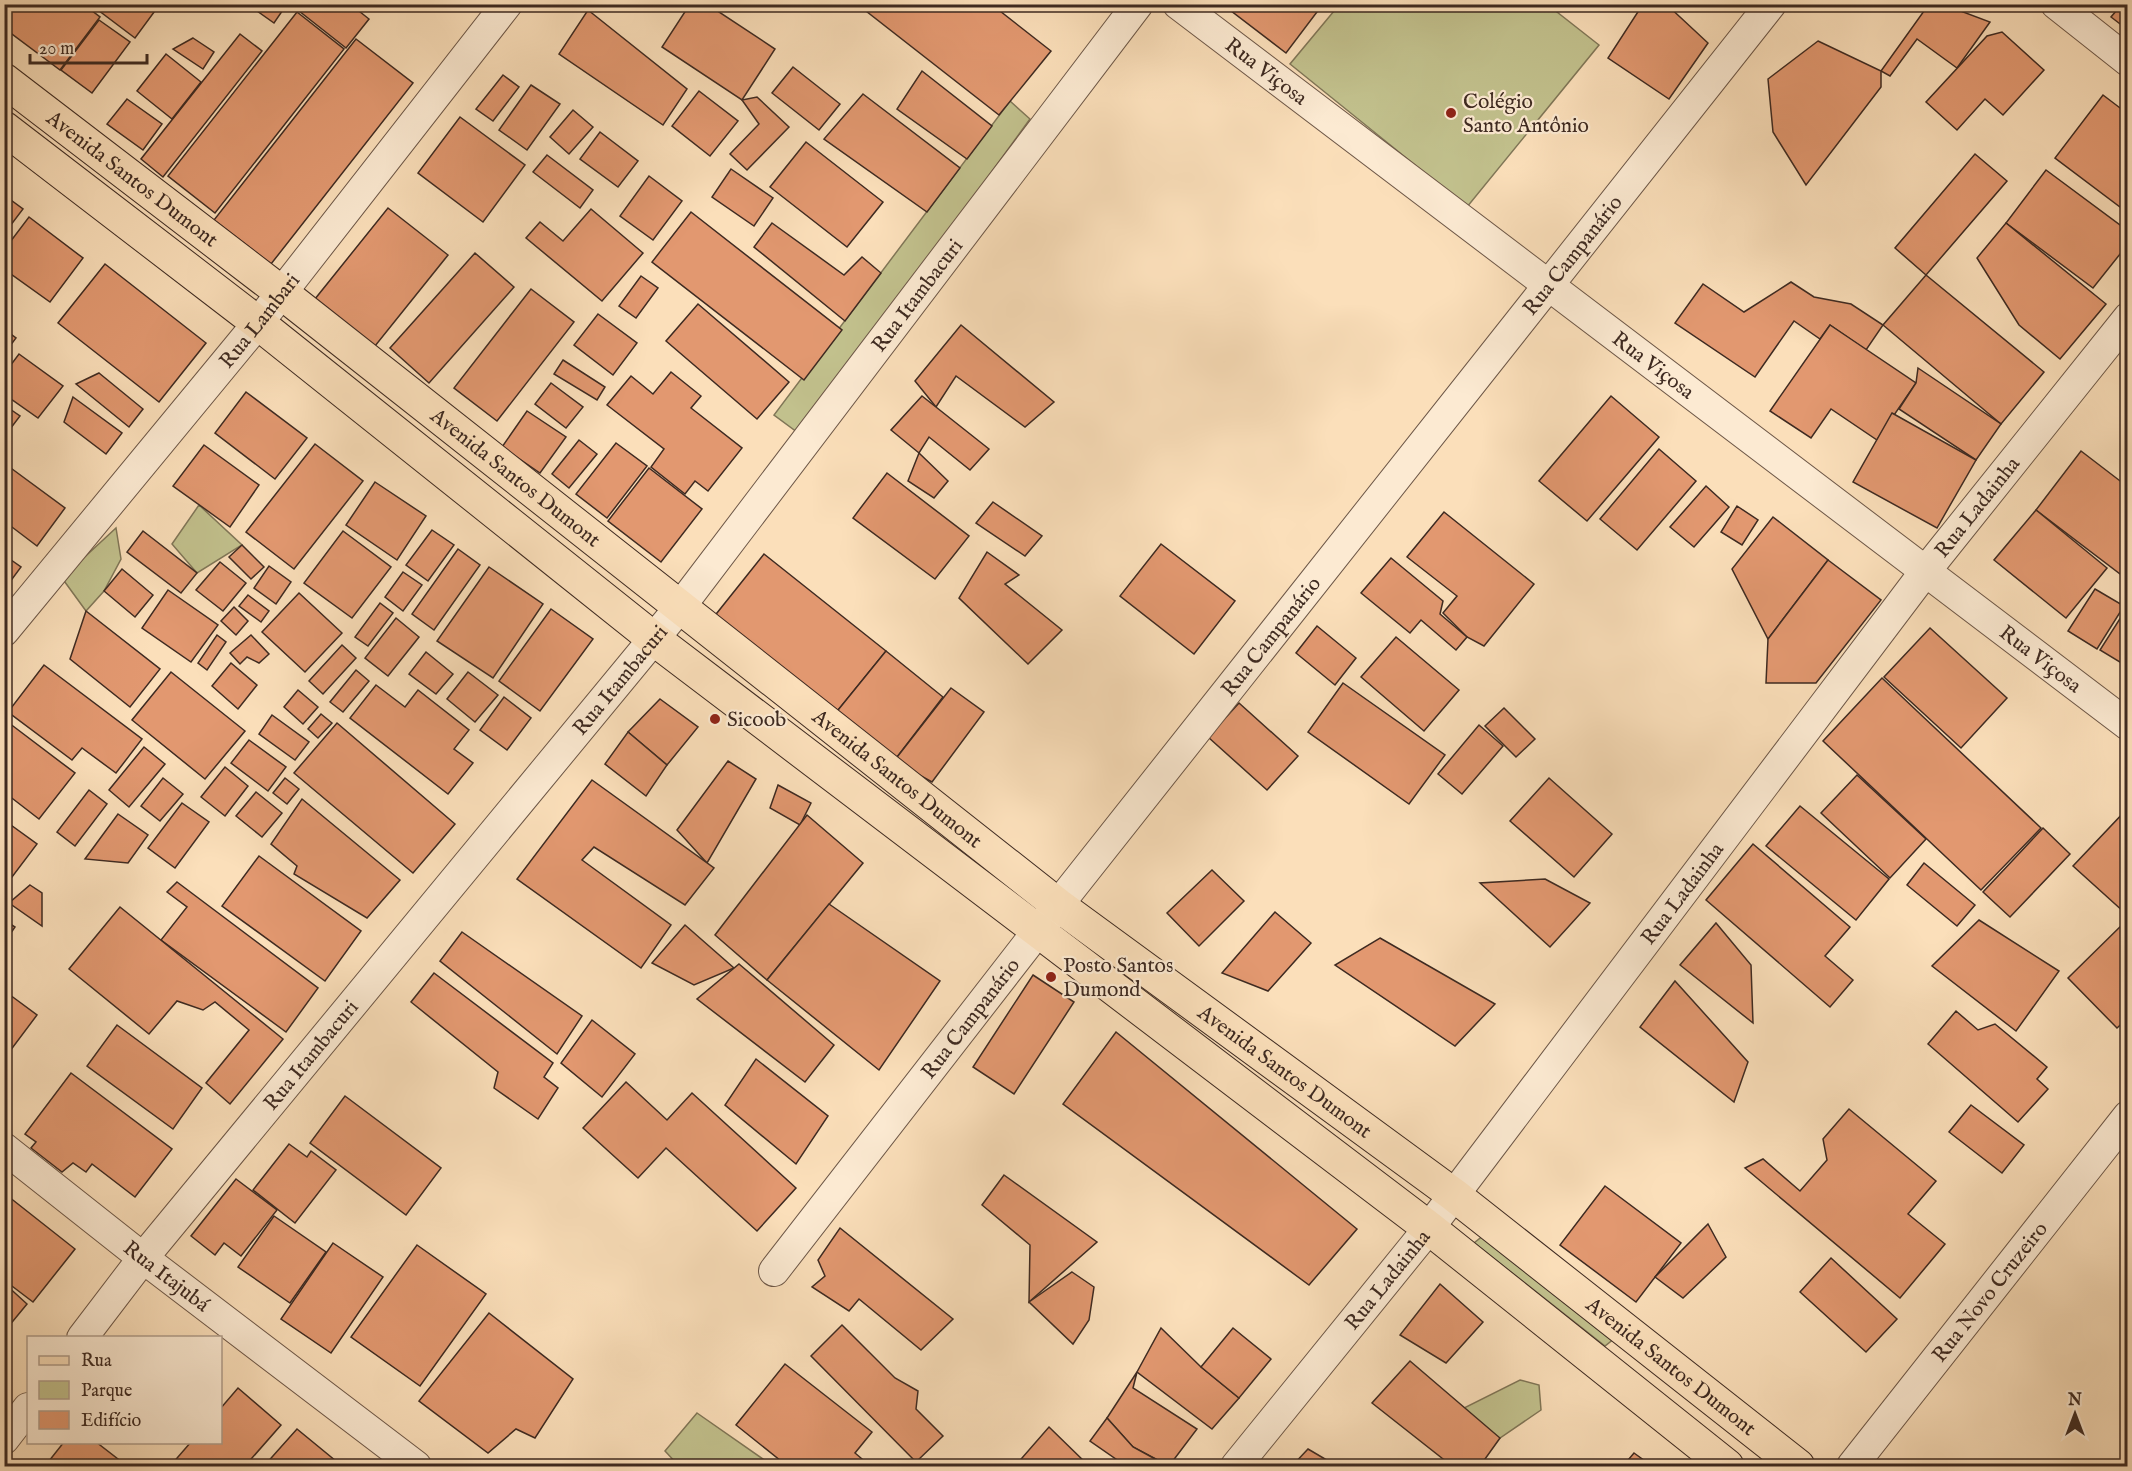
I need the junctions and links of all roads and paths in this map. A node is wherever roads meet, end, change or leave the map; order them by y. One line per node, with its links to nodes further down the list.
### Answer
1 (507, 4): 10 (street, Rua Lambari)
2 (1138, 4): 14 (street, Rua Itambacuri)
3 (1178, 4): 9 (street, Rua Viçosa)
4 (1771, 4): 9 (street, Rua Campanário)
5 (2056, 4): 6 (street)
6 (2127, 62)
7 (4, 80): 10 (main road, Avenida Santos Dumont)
8 (4, 128): 12 (main road, Avenida Santos Dumont)
9 (1549, 285): 13 (street, Rua Viçosa); 18 (street, Rua Campanário)
10 (282, 293): 12 (street, Rua Lambari); 14 (main road, Avenida Santos Dumont)
11 (2127, 318): 13 (street, Rua Ladainha)
12 (258, 322): 15 (street, Rua Lambari); 16 (main road, Avenida Santos Dumont)
13 (1924, 573): 17 (street, Rua Viçosa); 22 (street, Rua Ladainha)
14 (680, 608): 16 (street, Rua Itambacuri); 18 (main road, Avenida Santos Dumont)
15 (4, 632)
16 (654, 639): 19 (main road, Avenida Santos Dumont); 24 (street, Rua Itambacuri)
17 (2127, 725)
18 (1058, 905): 19 (street, Rua Campanário); 22 (main road, Avenida Santos Dumont)
19 (1037, 931): 23 (main road, Avenida Santos Dumont); 25 (street, Rua Campanário)
20 (2127, 1116): 33 (street, Rua Novo Cruzeiro)
21 (4, 1148): 24 (street, Rua Itajubá)
22 (1454, 1196): 23 (street, Rua Ladainha); 32 (main road, Avenida Santos Dumont)
23 (1429, 1228): 30 (street, Rua Ladainha); 31 (main road, Avenida Santos Dumont)
24 (143, 1258): 26 (street, Rua Itambacuri); 29 (street, Rua Itajubá)
25 (774, 1271)
26 (84, 1336)
27 (27, 1409): 28 (street)
28 (4, 1439)
29 (416, 1467)
30 (1236, 1467)
31 (1727, 1467)
32 (1798, 1467)
33 (1852, 1467)

